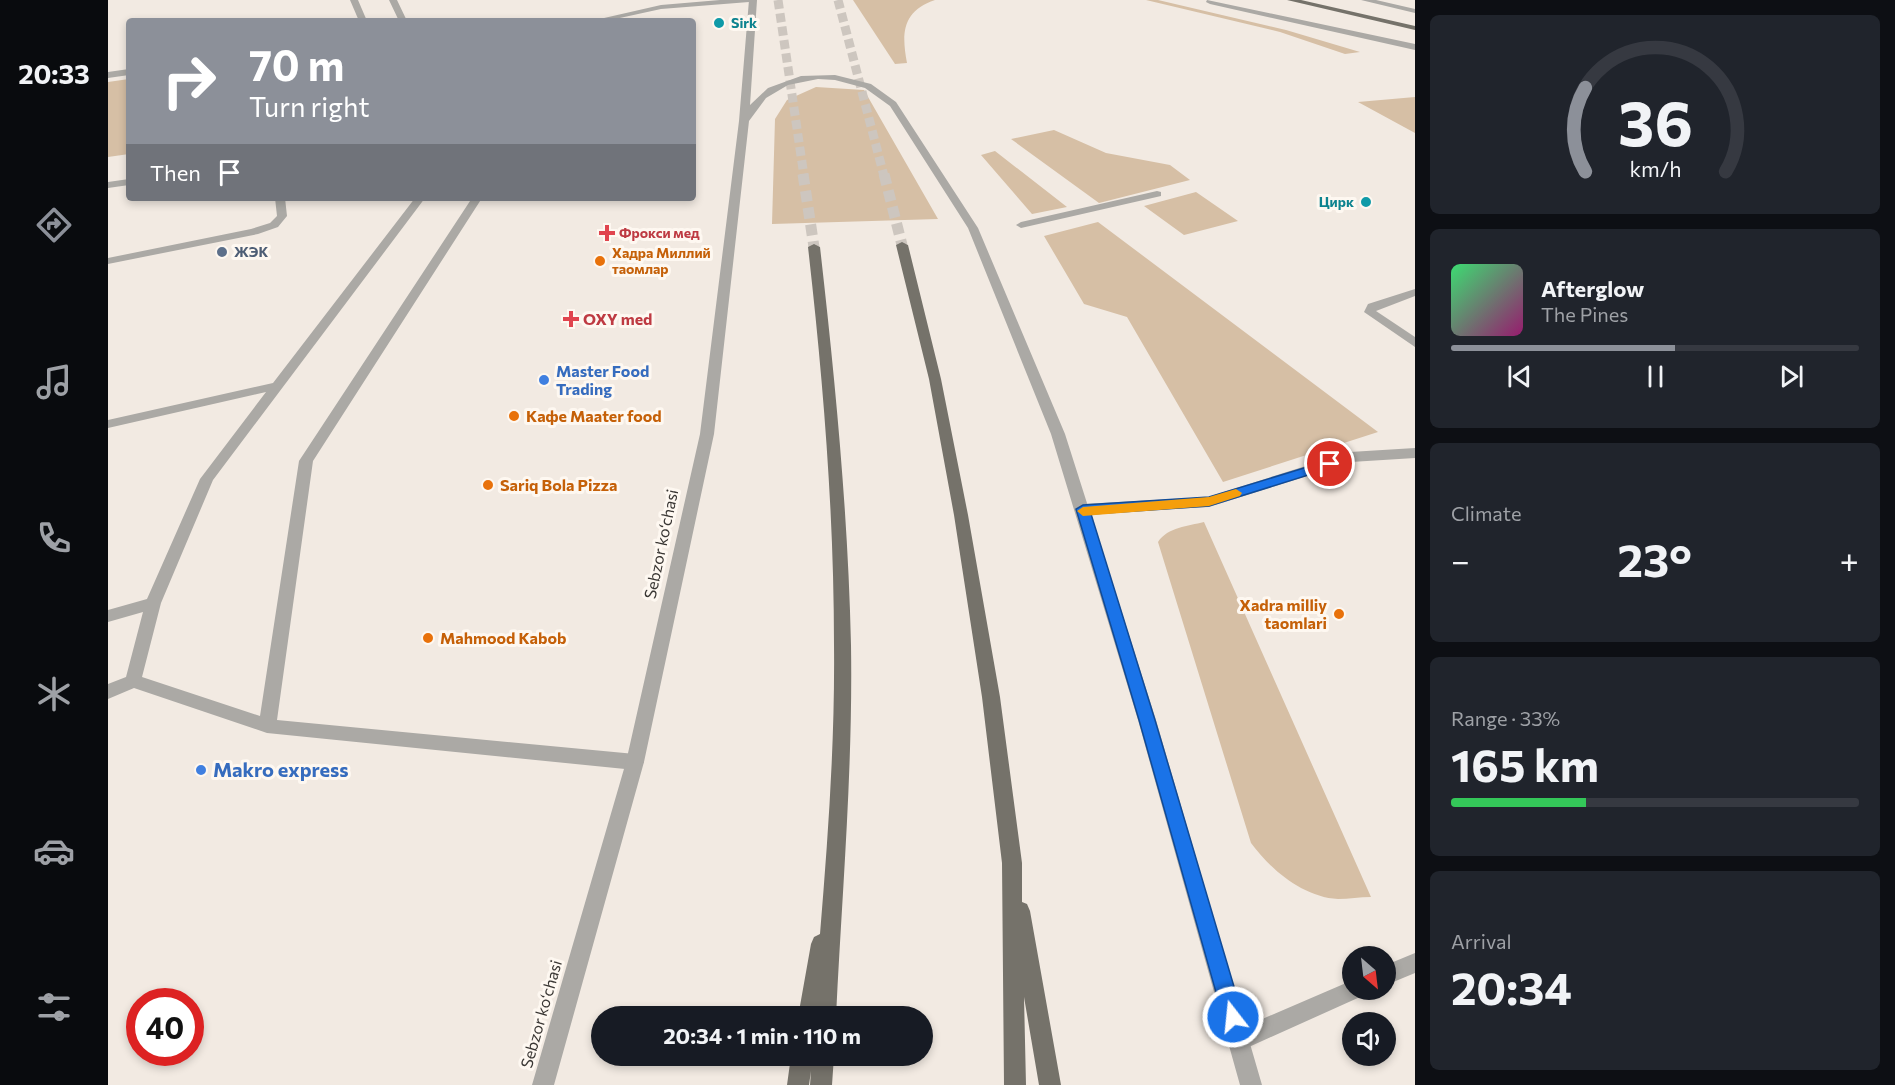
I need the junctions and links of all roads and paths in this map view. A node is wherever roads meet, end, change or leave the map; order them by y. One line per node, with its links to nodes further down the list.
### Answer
1 (354, 0): 8 (street)
2 (393, 0): 9 (street)
3 (751, 0): 10 (street); 15 (street, Sebzor ko‘chasi)
4 (1291, 0): 11 (main road)
5 (1365, 0): 7 (street)
6 (1210, 2): 12 (street)
7 (1415, 11)
8 (362, 18)
9 (402, 18)
10 (609, 18)
11 (1415, 28)
12 (1415, 47)
13 (126, 72): 14 (street)
14 (108, 75)
15 (744, 122): 31 (street); 37 (street, Sebzor ko‘chasi)
16 (126, 182): 17 (street)
17 (108, 185)
18 (1157, 194): 22 (street)
19 (280, 201): 25 (street)
20 (418, 201): 28 (street)
21 (475, 201): 36 (street)
22 (1021, 225)
23 (902, 245): 38 (main road)
24 (814, 247): 39 (main road)
25 (108, 261)
26 (1415, 292): 27 (street)
27 (1415, 343)
28 (276, 386): 29 (street); 32 (street)
29 (108, 424)
30 (1415, 453): 31 (street)
31 (1083, 509): 45 (street)
32 (153, 603): 33 (street); 34 (street)
33 (108, 616)
34 (133, 681): 35 (street); 36 (street)
35 (108, 692)
36 (267, 726): 37 (street)
37 (635, 762): 48 (street, Sebzor ko‘chasi)
38 (1012, 863): 51 (main road); 52 (main road)
39 (834, 865): 43 (main road); 44 (main road)
40 (1415, 963): 41 (street)
41 (1396, 971)
42 (1342, 995): 45 (street)
43 (811, 1006)
44 (826, 1006)
45 (1240, 1040): 53 (street)
46 (801, 1066): 49 (main road)
47 (822, 1066): 50 (main road)
48 (543, 1085)
49 (798, 1085)
50 (821, 1085)
51 (1015, 1085)
52 (1050, 1085)
53 (1251, 1085)

